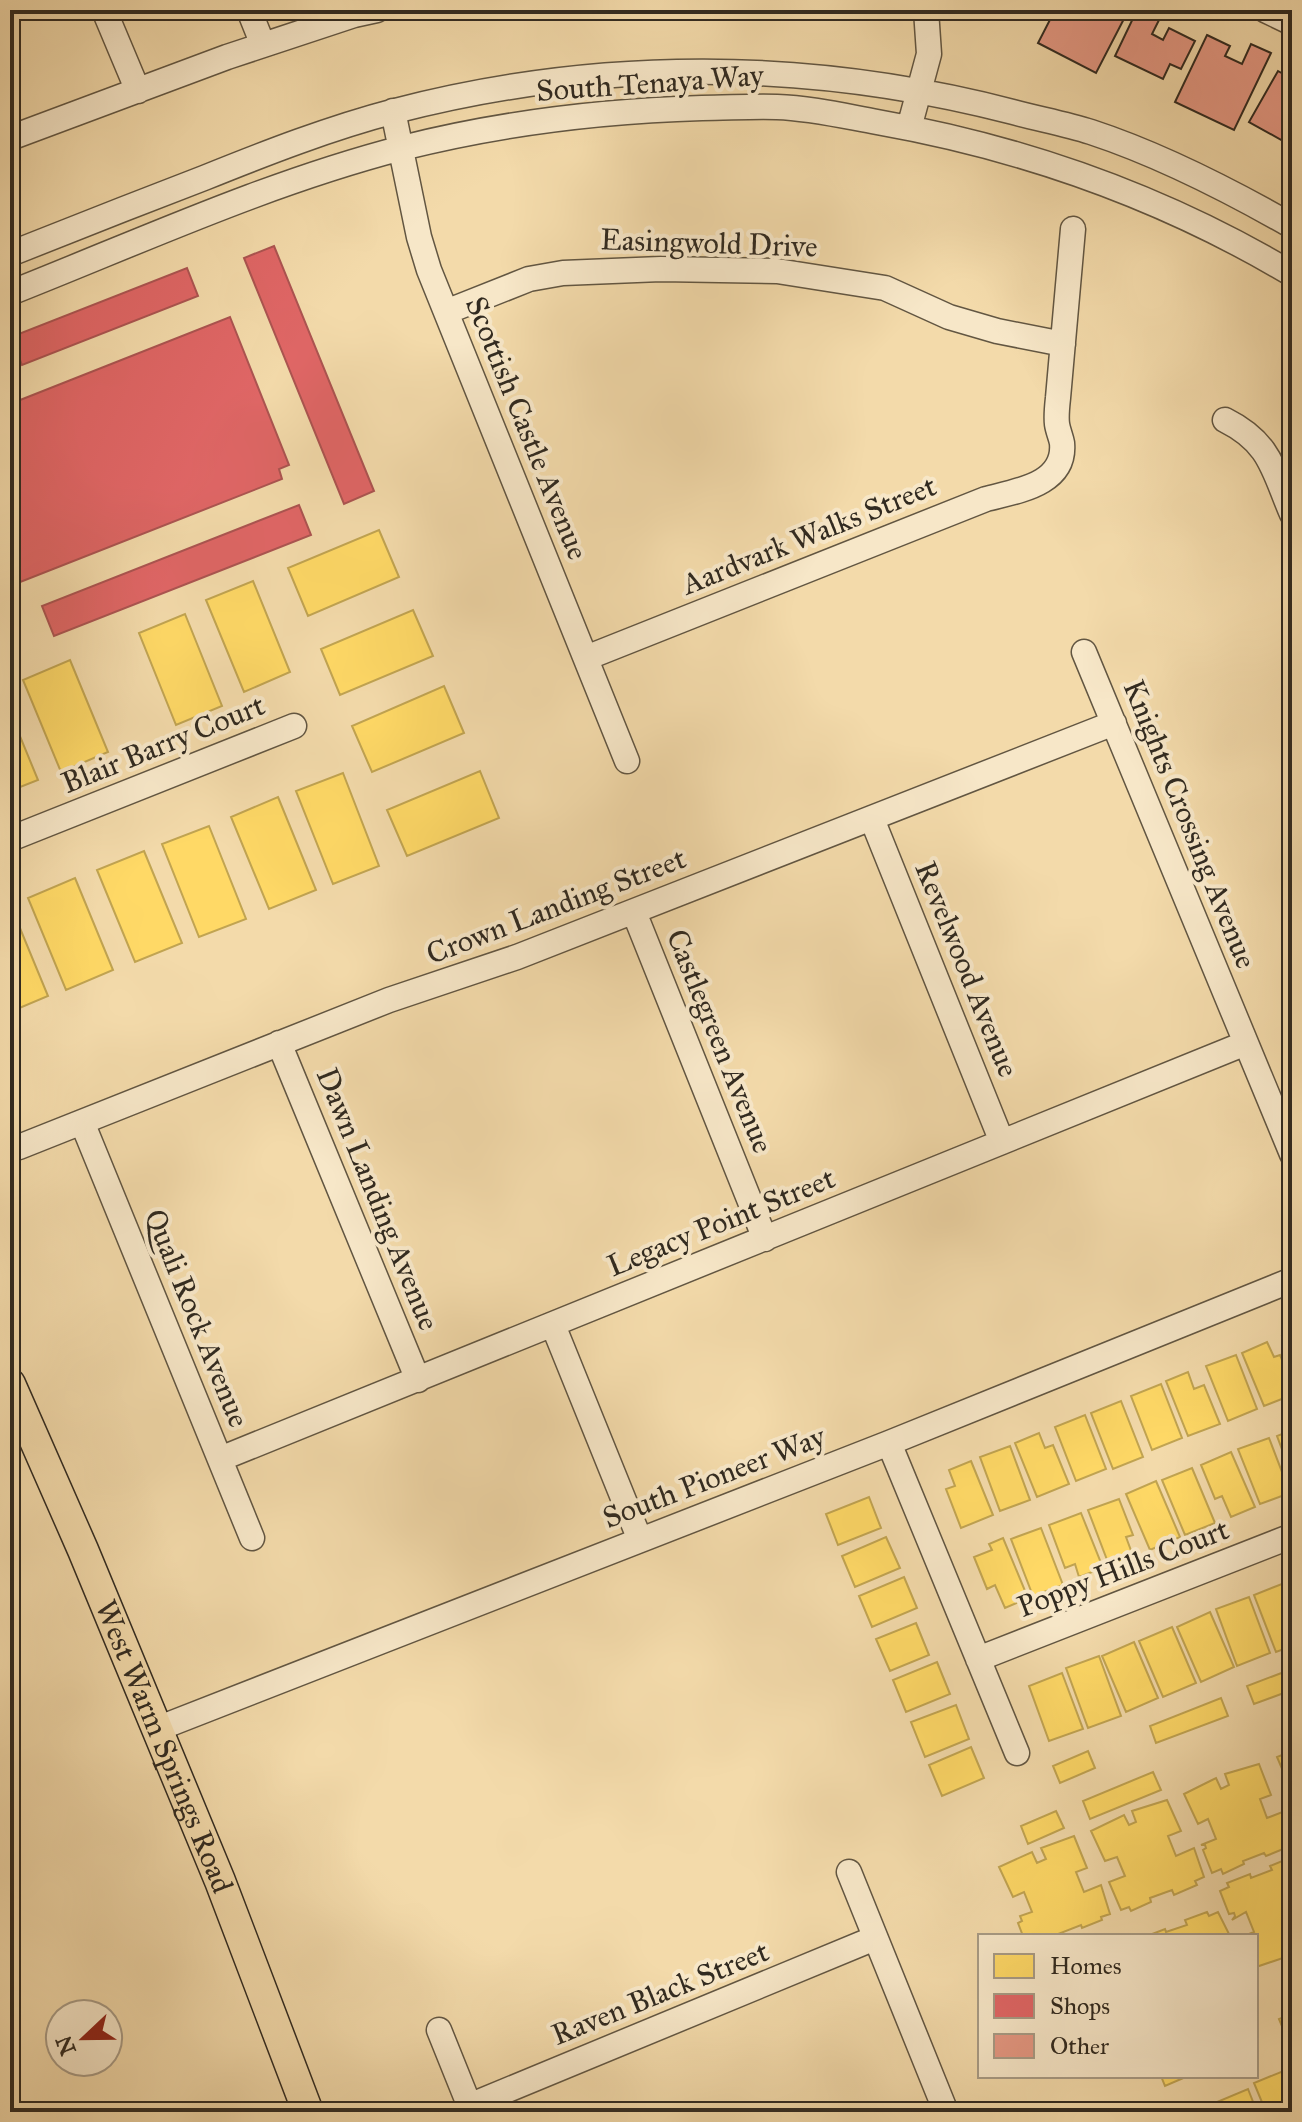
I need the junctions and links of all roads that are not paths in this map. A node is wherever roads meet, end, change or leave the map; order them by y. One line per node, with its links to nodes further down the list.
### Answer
1 (104, 10): 7 (street)
2 (249, 10): 5 (street)
3 (377, 10): 5 (street)
4 (926, 10): 6 (street)
5 (263, 45): 7 (street)
6 (920, 90): 8 (street, South Tenaya Way); 9 (street); 12 (street, South Tenaya Way)
7 (138, 91): 10 (street)
8 (393, 111): 11 (street, Scottish Castle Avenue); 14 (street, South Tenaya Way)
9 (909, 128): 11 (street, South Tenaya Way); 15 (street, South Tenaya Way)
10 (11, 134)
11 (401, 149): 16 (street, South Tenaya Way); 17 (street, Scottish Castle Avenue)
12 (1292, 226)
13 (1073, 229): 18 (street)
14 (10, 254)
15 (1292, 274)
16 (10, 293)
17 (446, 312): 18 (street, Easingwold Drive); 22 (street, Scottish Castle Avenue)
18 (1063, 344): 22 (street, Aardvark Walks Street)
19 (1225, 420): 20 (street)
20 (1292, 514)
21 (1084, 652): 23 (street, Knights Crossing Avenue)
22 (586, 658): 25 (street, Scottish Castle Avenue)
23 (1114, 723): 26 (street, Crown Landing Street); 30 (street, Knights Crossing Avenue)
24 (294, 726): 27 (street, Blair Barry Court)
25 (627, 761)
26 (872, 819): 28 (street, Crown Landing Street); 32 (street, Revelwood Avenue)
27 (10, 839)
28 (634, 912): 29 (street, Crown Landing Street); 35 (street, Castlegreen Avenue)
29 (279, 1043): 31 (street, Crown Landing Street); 38 (street, Dawn Landing Avenue)
30 (1246, 1043): 32 (street, Legacy Point Street); 34 (street, Knights Crossing Avenue)
31 (82, 1122): 33 (street, Crown Landing Street); 41 (street, Quali Rock Avenue)
32 (1002, 1142): 35 (street, Legacy Point Street)
33 (19, 1147)
34 (1292, 1154)
35 (765, 1239): 37 (street, Legacy Point Street)
36 (1292, 1280): 40 (street, South Pioneer Way)
37 (553, 1325): 38 (street, Legacy Point Street); 44 (street)
38 (418, 1380): 41 (street, Legacy Point Street)
39 (10, 1384): 46 (main road, West Warm Springs Road)
40 (889, 1443): 44 (street, South Pioneer Way); 45 (street)
41 (220, 1459): 43 (street, Quali Rock Avenue)
42 (1292, 1536): 45 (street, Poppy Hills Court)
43 (252, 1538)
44 (640, 1540): 46 (street, South Pioneer Way)
45 (978, 1659): 47 (street)
46 (157, 1729): 52 (main road, West Warm Springs Road)
47 (1017, 1753)
48 (849, 1872): 49 (street)
49 (875, 1938): 51 (street, Raven Black Street); 53 (street)
50 (439, 2030): 51 (street)
51 (470, 2109)
52 (308, 2112)
53 (946, 2112)

